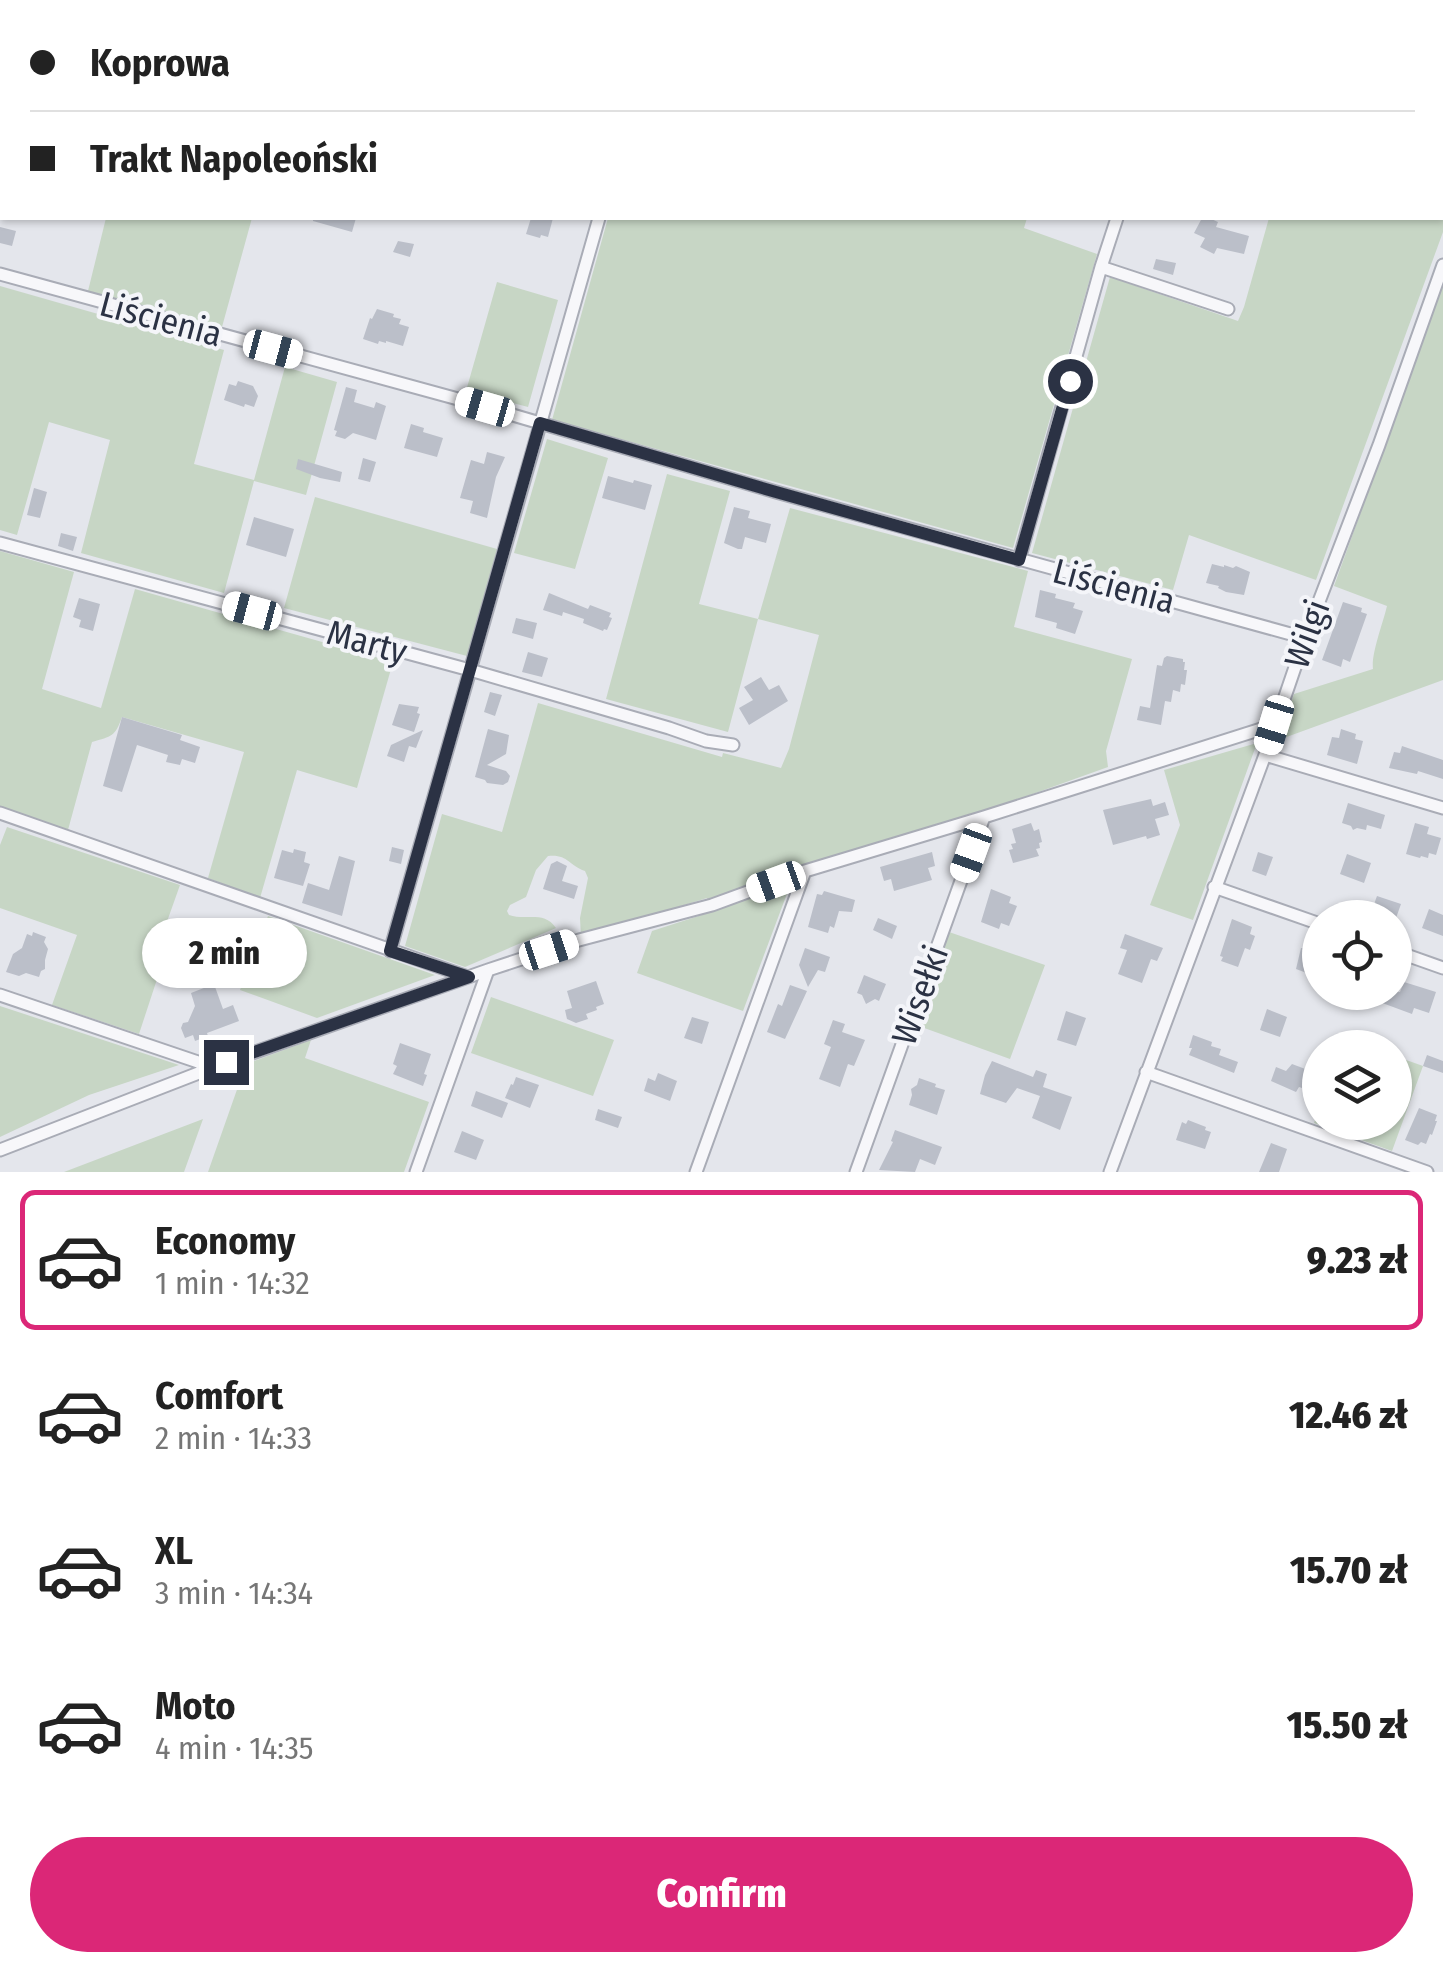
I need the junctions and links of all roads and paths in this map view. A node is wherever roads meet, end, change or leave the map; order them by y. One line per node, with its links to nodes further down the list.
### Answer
1 (598, 220): 7 (street)
2 (1115, 220): 4 (street)
3 (1443, 265): 10 (street, Wilgi)
4 (1100, 267): 6 (street); 9 (street)
5 (0, 274): 7 (street, Liścienia)
6 (1228, 309)
7 (540, 423): 9 (street, Liścienia); 11 (street)
8 (0, 543): 11 (street, Marty)
9 (1019, 560): 10 (street, Liścienia)
10 (1305, 638): 12 (street, Wilgi)
11 (470, 670): 13 (street, Marty); 21 (street)
12 (1274, 725): 14 (street, Wilgi); 17 (street)
13 (733, 746)
14 (1264, 755): 15 (street); 19 (street, Wilgi)
15 (1443, 808)
16 (0, 813): 21 (street)
17 (984, 818): 18 (street); 32 (street, Wisełki)
18 (805, 871): 24 (street); 31 (street)
19 (1214, 887): 20 (street); 28 (street, Wilgi)
20 (1302, 918)
21 (390, 951): 25 (street)
22 (1412, 956): 23 (street)
23 (1443, 968)
24 (488, 970): 25 (street); 30 (street)
25 (469, 977): 27 (street)
26 (0, 996): 27 (street)
27 (208, 1069): 29 (street)
28 (1146, 1072): 33 (street, Wilgi); 34 (street)
29 (0, 1150)
30 (416, 1172)
31 (696, 1172)
32 (856, 1172)
33 (1110, 1172)
34 (1427, 1172)

